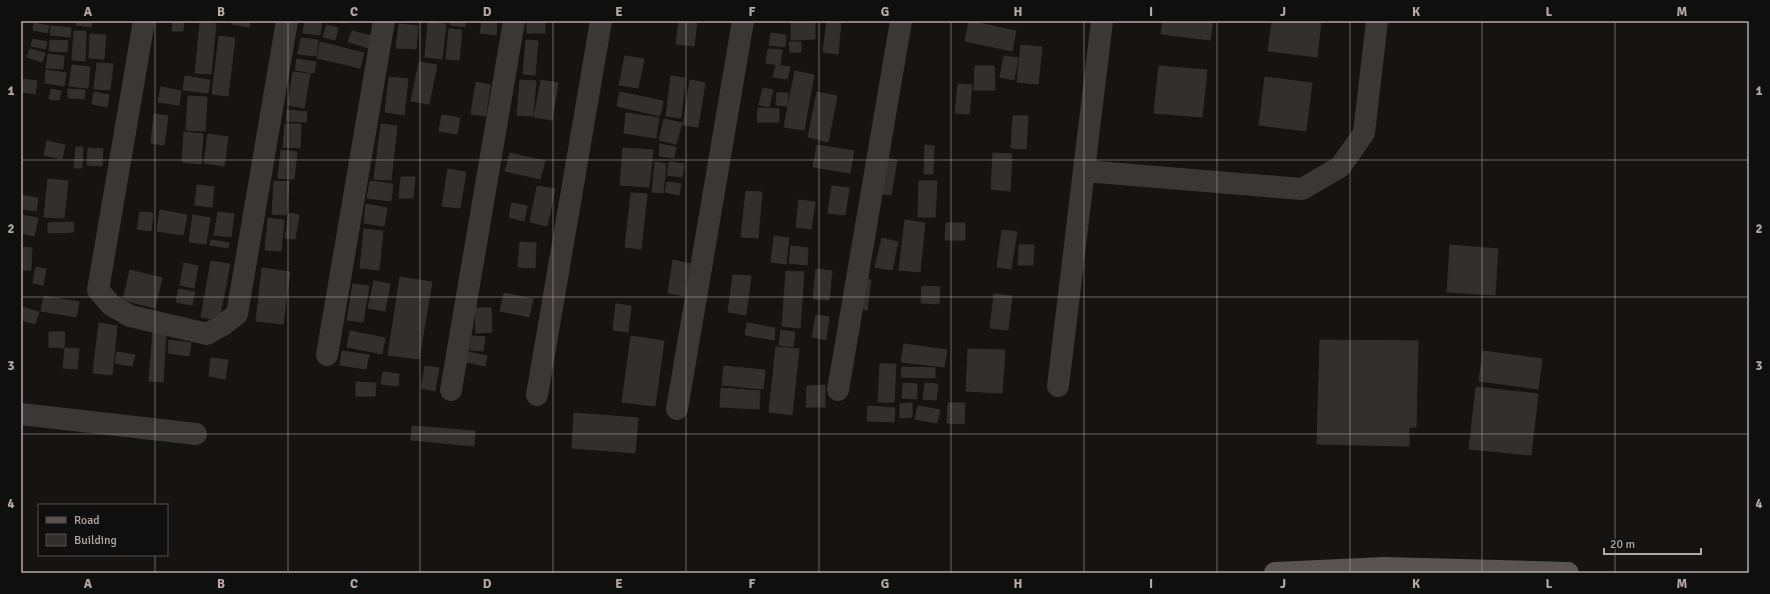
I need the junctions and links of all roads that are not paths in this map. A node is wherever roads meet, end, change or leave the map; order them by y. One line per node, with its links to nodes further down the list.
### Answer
1 (144, 21): 2 (street)
2 (287, 21)
3 (384, 21): 11 (street)
4 (514, 21): 13 (street)
5 (601, 21): 15 (street)
6 (743, 21): 16 (street)
7 (901, 21): 14 (street)
8 (1102, 21): 10 (street)
9 (1377, 21): 10 (street)
10 (1084, 170): 12 (street)
11 (327, 355)
12 (1058, 386)
13 (451, 390)
14 (838, 390)
15 (537, 395)
16 (677, 408)
17 (21, 414): 18 (street)
18 (196, 434)
19 (1275, 573): 20 (main road)
20 (1568, 573)

